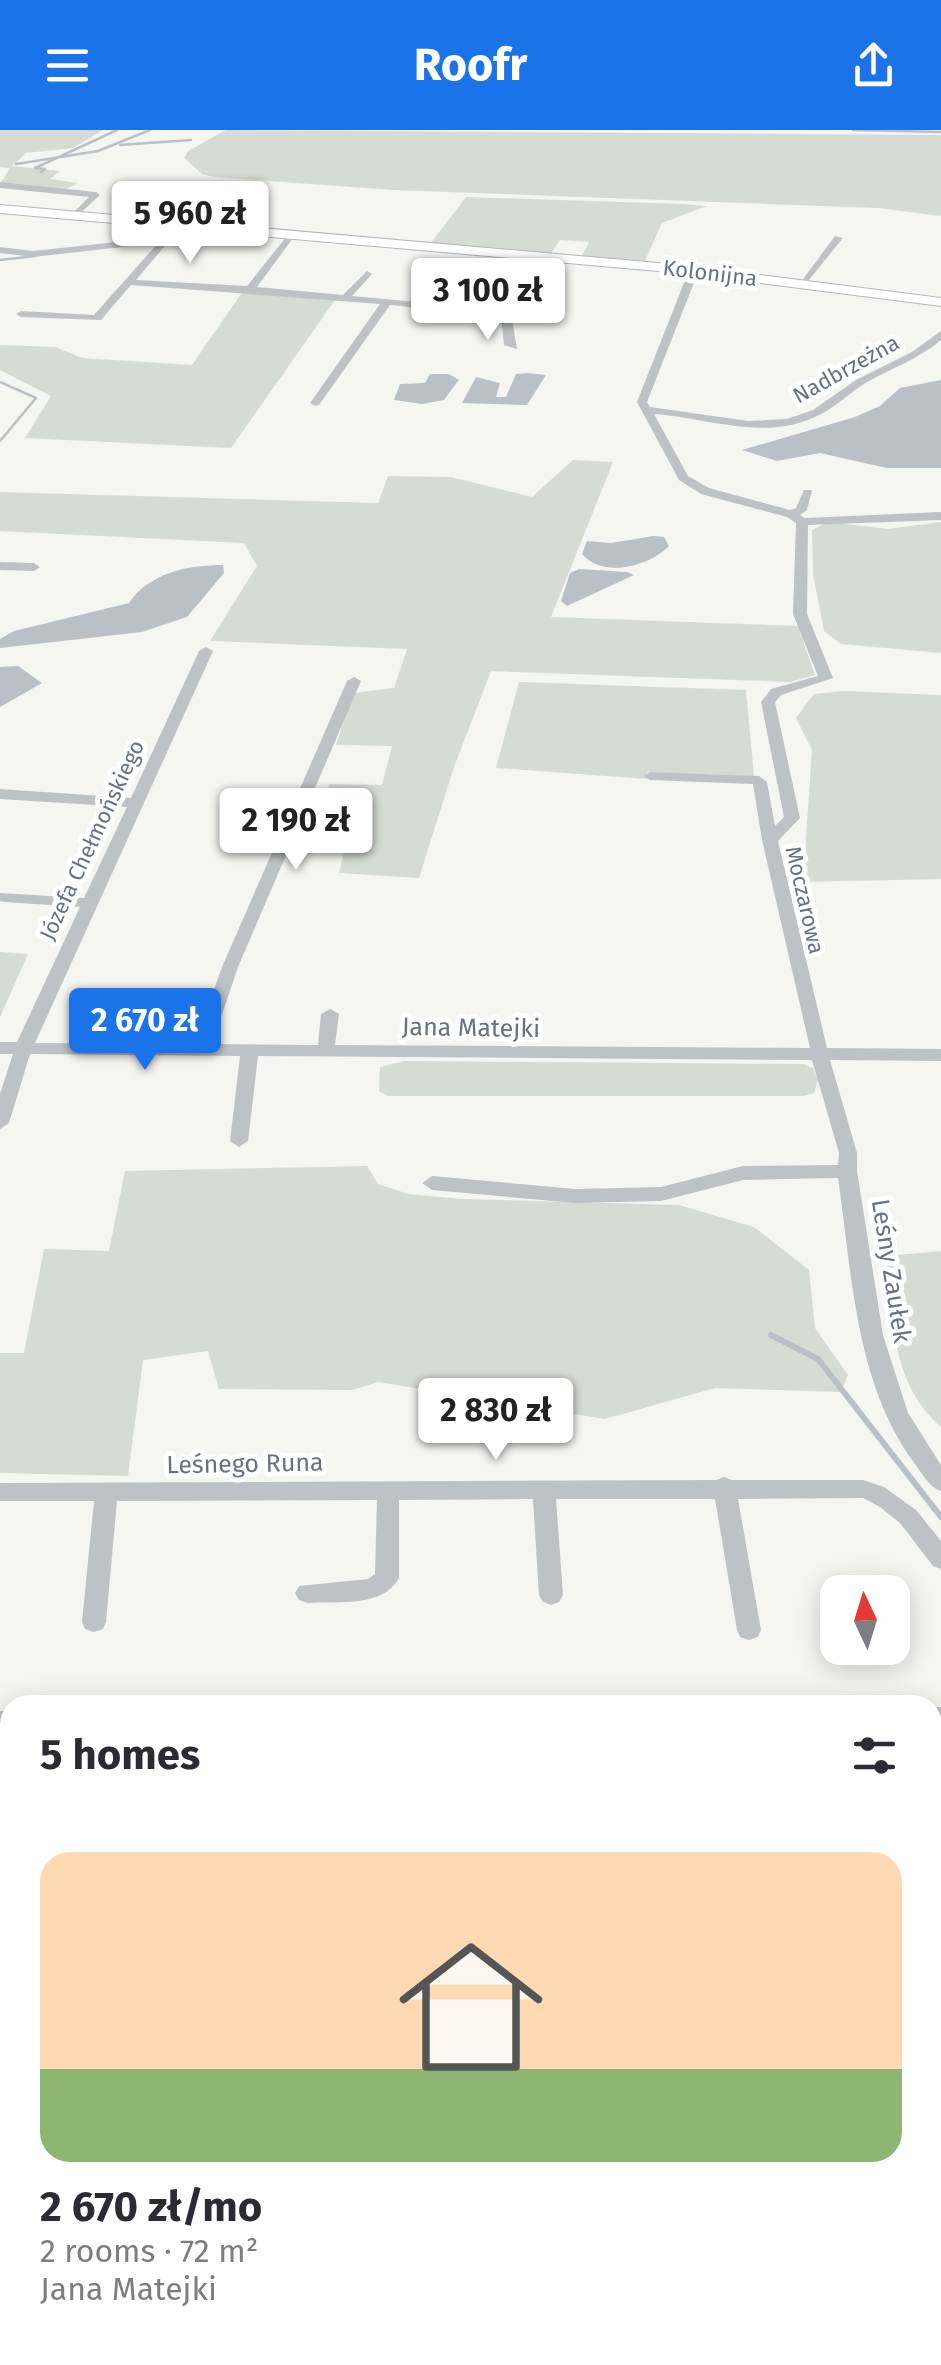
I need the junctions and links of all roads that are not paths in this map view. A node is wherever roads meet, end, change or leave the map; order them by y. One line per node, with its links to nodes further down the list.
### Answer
1 (85, 181): 3 (street)
2 (0, 185): 3 (street)
3 (72, 192): 5 (street)
4 (0, 208): 5 (street, Kolonijna)
5 (74, 215): 6 (street, Kolonijna)
6 (179, 224): 7 (street, Kolonijna); 8 (street)
7 (291, 234): 11 (street, Kolonijna); 16 (street)
8 (166, 238): 10 (street); 14 (street)
9 (838, 238): 15 (street)
10 (0, 250)
11 (541, 256): 12 (street, Kolonijna); 20 (street)
12 (694, 270): 15 (street, Kolonijna); 25 (street)
13 (367, 274): 17 (street)
14 (127, 282): 16 (street); 21 (street)
15 (800, 284): 18 (street, Kolonijna)
16 (250, 289): 17 (street)
17 (345, 298): 19 (street)
18 (941, 302)
19 (386, 303): 20 (street); 24 (street)
20 (506, 313): 23 (street)
21 (21, 314)
22 (941, 334): 25 (street, Nadbrzeżna)
23 (514, 348)
24 (315, 404)
25 (646, 410): 28 (street)
26 (808, 493): 28 (street)
27 (941, 516): 28 (street)
28 (796, 518): 36 (street, Moczarowa)
29 (0, 566): 30 (street)
30 (34, 567)
31 (206, 651): 35 (street, Józefa Chełmońskiego)
32 (354, 680): 42 (street)
33 (650, 776): 36 (street)
34 (0, 794): 35 (street)
35 (136, 802): 38 (street, Józefa Chełmońskiego)
36 (770, 840): 45 (street, Moczarowa)
37 (5, 897): 38 (street)
38 (87, 903): 41 (street, Józefa Chełmońskiego)
39 (330, 1014): 44 (street)
40 (0, 1048): 41 (street, Jana Matejki)
41 (23, 1048): 42 (street, Jana Matejki); 47 (street, Józefa Chełmońskiego)
42 (201, 1050): 43 (street, Jana Matejki)
43 (250, 1050): 44 (street, Jana Matejki); 48 (street)
44 (326, 1050): 45 (street, Jana Matejki)
45 (820, 1055): 46 (street, Jana Matejki); 49 (street, Moczarowa)
46 (941, 1055)
47 (0, 1123)
48 (239, 1141)
49 (847, 1171): 50 (street, Leśny Zaułek); 51 (street, Leśny Zaułek)
50 (432, 1182)
51 (941, 1482)
52 (724, 1486): 53 (street, Leśnego Runa); 57 (street, Leśnego Runa); 61 (street)
53 (544, 1489): 54 (street, Leśnego Runa); 59 (street)
54 (388, 1490): 56 (street, Leśnego Runa); 58 (street)
55 (0, 1492): 56 (street, Leśnego Runa)
56 (106, 1492): 60 (street)
57 (941, 1558)
58 (307, 1593)
59 (552, 1595)
60 (94, 1622)
61 (749, 1630)

